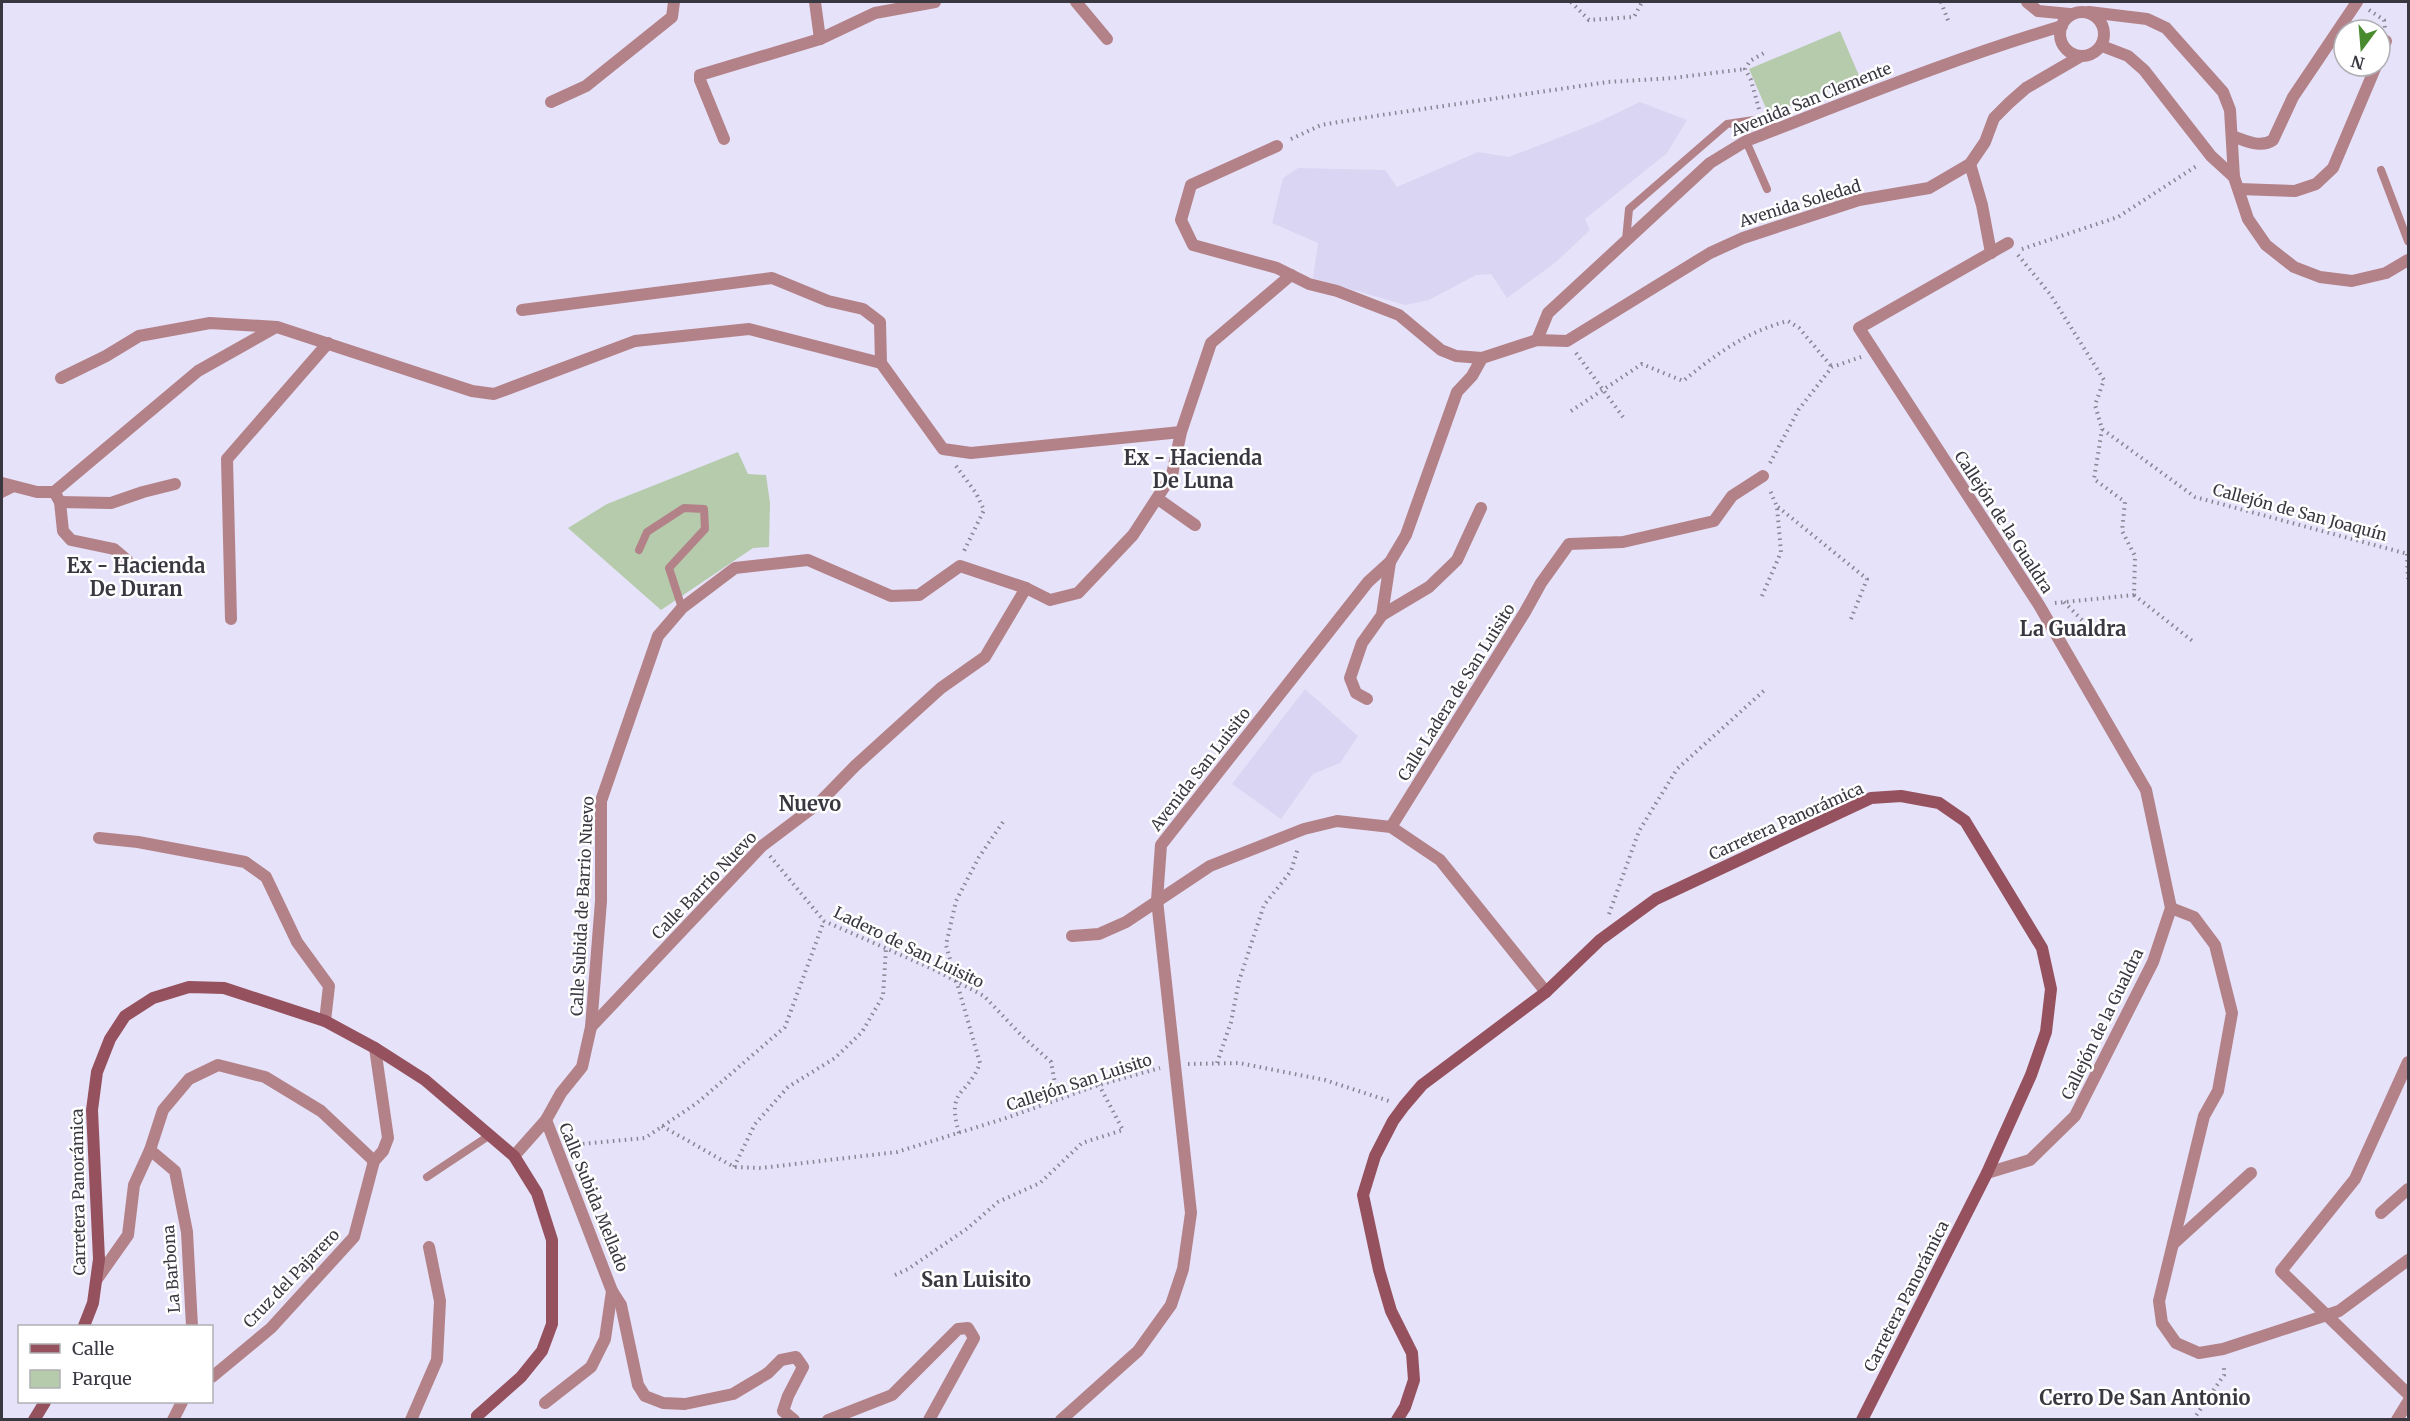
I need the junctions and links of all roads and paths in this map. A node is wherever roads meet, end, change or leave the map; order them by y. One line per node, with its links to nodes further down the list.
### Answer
1 (674, 2): 22 (street)
2 (815, 2): 15 (street)
3 (935, 2): 15 (street)
4 (1076, 2): 16 (street)
5 (1571, 2): 6 (path)
6 (1642, 2)
7 (1941, 2): 13 (path)
8 (2027, 2): 11 (street)
9 (2357, 2): 12 (path); 25 (street)
10 (2089, 12): 11 (street); 17 (street); 25 (street)
11 (2070, 14): 14 (street)
12 (2381, 18)
13 (1949, 23)
14 (2062, 26): 19 (street); 24 (street, Avenida San Clemente)
15 (820, 39): 26 (street)
16 (1107, 39)
17 (2102, 46): 19 (street); 29 (street)
18 (1764, 53): 20 (path)
19 (2081, 56): 30 (street, Avenida Soledad)
20 (1745, 69): 23 (path); 28 (path)
21 (2371, 78): 32 (street)
22 (552, 102)
23 (1754, 120): 24 (lane); 34 (lane)
24 (1779, 128): 27 (street, Avenida San Clemente)
25 (2232, 136): 32 (street)
26 (724, 138)
27 (1746, 141): 33 (lane); 34 (street, Avenida San Clemente)
28 (1277, 146): 39 (street)
29 (2211, 156): 32 (street); 36 (path)
30 (1970, 164): 37 (street); 43 (street, Avenida Soledad)
31 (2381, 170): 35 (lane)
32 (2236, 183): 38 (street)
33 (1767, 189)
34 (1626, 240): 42 (street, Avenida San Clemente)
35 (2409, 241)
36 (2008, 243): 37 (street); 53 (path)
37 (1991, 253): 45 (street, Callejón de la Gualdra)
38 (2409, 260)
39 (1291, 275): 46 (street); 54 (street)
40 (522, 310): 47 (street)
41 (277, 327): 44 (street); 49 (street); 61 (street)
42 (1537, 340): 43 (street); 46 (street)
43 (1567, 341): 50 (path)
44 (328, 344): 47 (street); 79 (street)
45 (1872, 350): 48 (path); 76 (street, Callejón de la Gualdra)
46 (1482, 358): 69 (street, Avenida San Luisito)
47 (881, 363): 55 (street)
48 (1832, 367): 50 (path); 56 (path)
49 (61, 378)
50 (1603, 390): 51 (path); 52 (path)
51 (1571, 411)
52 (1623, 417)
53 (2102, 429): 67 (path, Callejón de San Joaquín); 73 (path)
54 (1181, 432): 55 (street); 62 (street)
55 (943, 449): 70 (path)
56 (1763, 476): 63 (path); 86 (street, Calle Ladera de San Luisito)
57 (2, 483): 59 (street)
58 (175, 484): 61 (street)
59 (16, 487): 60 (lane); 61 (street)
60 (2, 494)
61 (57, 497): 68 (street)
62 (1158, 499): 65 (street); 72 (street)
63 (1777, 507): 74 (path); 80 (path)
64 (1481, 508): 78 (street)
65 (1195, 525)
66 (639, 550): 77 (lane)
67 (2408, 553): 71 (path)
68 (127, 560)
69 (1390, 562): 78 (street); 90 (street, Avenida San Luisito)
70 (960, 566): 72 (street); 77 (street, Calle Subida de Barrio Nuevo)
71 (2409, 579)
72 (1026, 588): 89 (street, Calle Barrio Nuevo)
73 (2134, 595): 75 (path); 82 (path)
74 (1762, 596)
75 (2063, 602): 76 (path); 81 (path)
76 (2039, 605): 91 (street, Callejón de la Gualdra)
77 (682, 608): 99 (street, Calle Subida de Barrio Nuevo)
78 (1382, 615): 84 (street)
79 (231, 619)
80 (1851, 619)
81 (2102, 640)
82 (2195, 643)
83 (1767, 688): 94 (path)
84 (1367, 699)
85 (1003, 822): 96 (path)
86 (1391, 827): 87 (street); 97 (street)
87 (1304, 829): 90 (street); 102 (path)
88 (99, 838): 98 (street)
89 (762, 846): 92 (path, Ladero de San Luisito); 99 (street, Calle Barrio Nuevo)
90 (1157, 900): 93 (street); 103 (street, Avenida San Luisito)
91 (2171, 908): 116 (street, Callejón de la Gualdra); 121 (street)
92 (824, 921): 95 (path, Ladero de San Luisito); 108 (path)
93 (1072, 936)
94 (1600, 940): 97 (street, Carretera Panorámica); 116 (street, Carretera Panorámica)
95 (886, 948): 96 (path, Ladero de San Luisito); 115 (path)
96 (958, 982): 105 (path, Ladero de San Luisito); 109 (path)
97 (1546, 992): 106 (street, Carretera Panorámica)
98 (325, 1021): 100 (street, Carretera Panorámica); 125 (street, Carretera Panorámica)
99 (591, 1027): 107 (street)
100 (375, 1048): 110 (street, Carretera Panorámica); 114 (street, Cruz del Pajarero)
101 (2408, 1062): 127 (street)
102 (1216, 1063): 103 (path, Callejón San Luisito); 106 (path, Callejón San Luisito)
103 (1175, 1065): 104 (path, Callejón San Luisito); 144 (street, Avenida San Luisito)
104 (1099, 1085): 105 (path, Callejón San Luisito); 124 (path)
105 (1058, 1099): 109 (path, Callejón San Luisito)
106 (1404, 1106): 145 (street, Carretera Panorámica)
107 (546, 1120): 111 (street, Calle Subida Mellado); 113 (street)
108 (662, 1126): 111 (path); 115 (path)
109 (959, 1133): 115 (path, Callejón San Luisito)
110 (490, 1135): 113 (street, Carretera Panorámica); 118 (lane)
111 (555, 1146): 126 (street, Calle Subida Mellado)
112 (150, 1150): 114 (street); 125 (street); 129 (street, La Barbona)
113 (514, 1156): 140 (street, Carretera Panorámica)
114 (374, 1161): 131 (street, Cruz del Pajarero)
115 (734, 1167)
116 (1987, 1173): 146 (street, Carretera Panorámica)
117 (2251, 1173): 121 (street)
118 (428, 1177)
119 (2409, 1189): 120 (street)
120 (2381, 1213)
121 (2173, 1244): 130 (street)
122 (429, 1246): 139 (street)
123 (2408, 1260): 127 (street)
124 (895, 1275)
125 (97, 1279): 128 (street, Carretera Panorámica)
126 (612, 1291): 136 (street, Calle Subida Mellado); 141 (street)
127 (2327, 1315): 130 (street); 132 (street)
128 (84, 1325)
129 (192, 1325)
130 (2223, 1349): 147 (path)
131 (213, 1376)
132 (2409, 1394)
133 (2409, 1402): 148 (street)
134 (44, 1403): 137 (street)
135 (181, 1403): 138 (street)
136 (545, 1403)
137 (34, 1419)
138 (173, 1419)
139 (411, 1419)
140 (477, 1419)
141 (794, 1419)
142 (828, 1419): 143 (street)
143 (929, 1419)
144 (1061, 1419)
145 (1397, 1419)
146 (1862, 1419)
147 (2193, 1419)
148 (2397, 1419)

